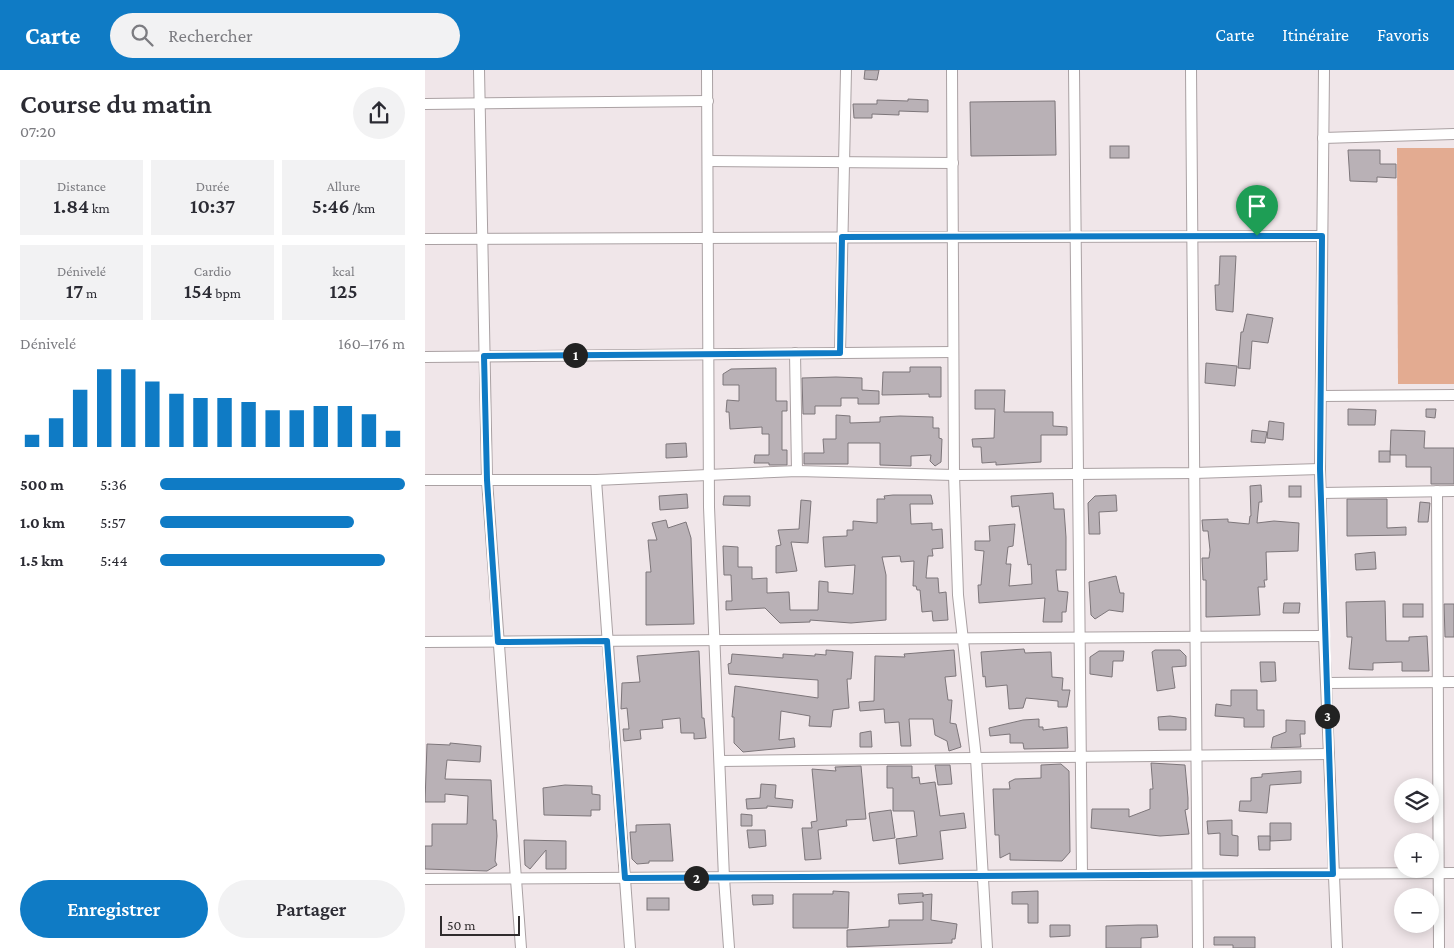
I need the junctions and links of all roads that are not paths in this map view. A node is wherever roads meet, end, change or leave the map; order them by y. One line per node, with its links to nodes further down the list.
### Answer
1 (479, 70): 9 (street)
2 (707, 70): 8 (street)
3 (846, 70): 14 (street)
4 (952, 70): 15 (street)
5 (1074, 70): 20 (street)
6 (1191, 70): 16 (street)
7 (1324, 70): 12 (street)
8 (707, 101): 9 (street); 13 (street)
9 (480, 103): 10 (street); 23 (street)
10 (425, 104)
11 (1454, 134): 12 (street)
12 (1323, 138): 17 (street)
13 (708, 161): 14 (street); 21 (street)
14 (844, 162): 15 (street); 18 (street)
15 (953, 163): 19 (street)
16 (1192, 236): 17 (street); 20 (street); 34 (street)
17 (1322, 236): 31 (street)
18 (842, 237): 19 (street); 21 (street); 26 (street)
19 (953, 237): 20 (street); 24 (street)
20 (1076, 237): 36 (street)
21 (708, 238): 23 (street); 27 (street)
22 (425, 239): 23 (street)
23 (482, 239): 28 (street)
24 (953, 352): 26 (street); 37 (street)
25 (795, 353): 26 (street); 27 (street); 33 (street)
26 (840, 353)
27 (708, 354): 28 (street); 35 (street)
28 (484, 356): 29 (street); 39 (street)
29 (425, 357)
30 (1454, 395): 31 (street)
31 (1321, 396): 32 (street)
32 (1320, 469): 34 (street); 43 (street)
33 (797, 471): 35 (street); 37 (street)
34 (1195, 473): 36 (street); 45 (street)
35 (708, 474): 40 (street); 48 (street)
36 (1078, 474): 37 (street); 47 (street)
37 (954, 475): 46 (street)
38 (425, 480): 39 (street)
39 (487, 480): 40 (street); 51 (street)
40 (596, 480): 49 (street)
41 (1437, 491): 42 (street); 43 (street); 52 (street)
42 (1454, 491)
43 (1321, 493): 44 (street)
44 (1324, 636): 45 (street); 54 (street)
45 (1196, 637): 47 (street); 56 (street)
46 (963, 638): 47 (street); 48 (street); 58 (street)
47 (1080, 638): 57 (street)
48 (714, 640): 49 (street); 59 (street)
49 (607, 641): 51 (street); 68 (street)
50 (425, 642): 51 (street)
51 (498, 642): 72 (street)
52 (1438, 682): 53 (street); 54 (street); 60 (street)
53 (1454, 682)
54 (1326, 683): 55 (street)
55 (1329, 754): 56 (street); 64 (street)
56 (1197, 755): 57 (street); 66 (street)
57 (1081, 757): 58 (street); 65 (street)
58 (976, 758): 59 (street); 67 (street)
59 (720, 761): 69 (street)
60 (1439, 833)
61 (1394, 873): 64 (street)
62 (1439, 873): 63 (street)
63 (1454, 873)
64 (1333, 874): 66 (street); 78 (street)
65 (1082, 875): 66 (street); 67 (street)
66 (1198, 875): 77 (street)
67 (984, 876): 69 (street); 76 (street)
68 (625, 878): 69 (street); 72 (street); 74 (street)
69 (724, 878): 75 (street)
70 (1439, 878): 79 (street)
71 (425, 879): 72 (street)
72 (516, 879): 73 (street)
73 (521, 948)
74 (630, 948)
75 (729, 948)
76 (987, 948)
77 (1198, 948)
78 (1337, 948)
79 (1439, 948)

